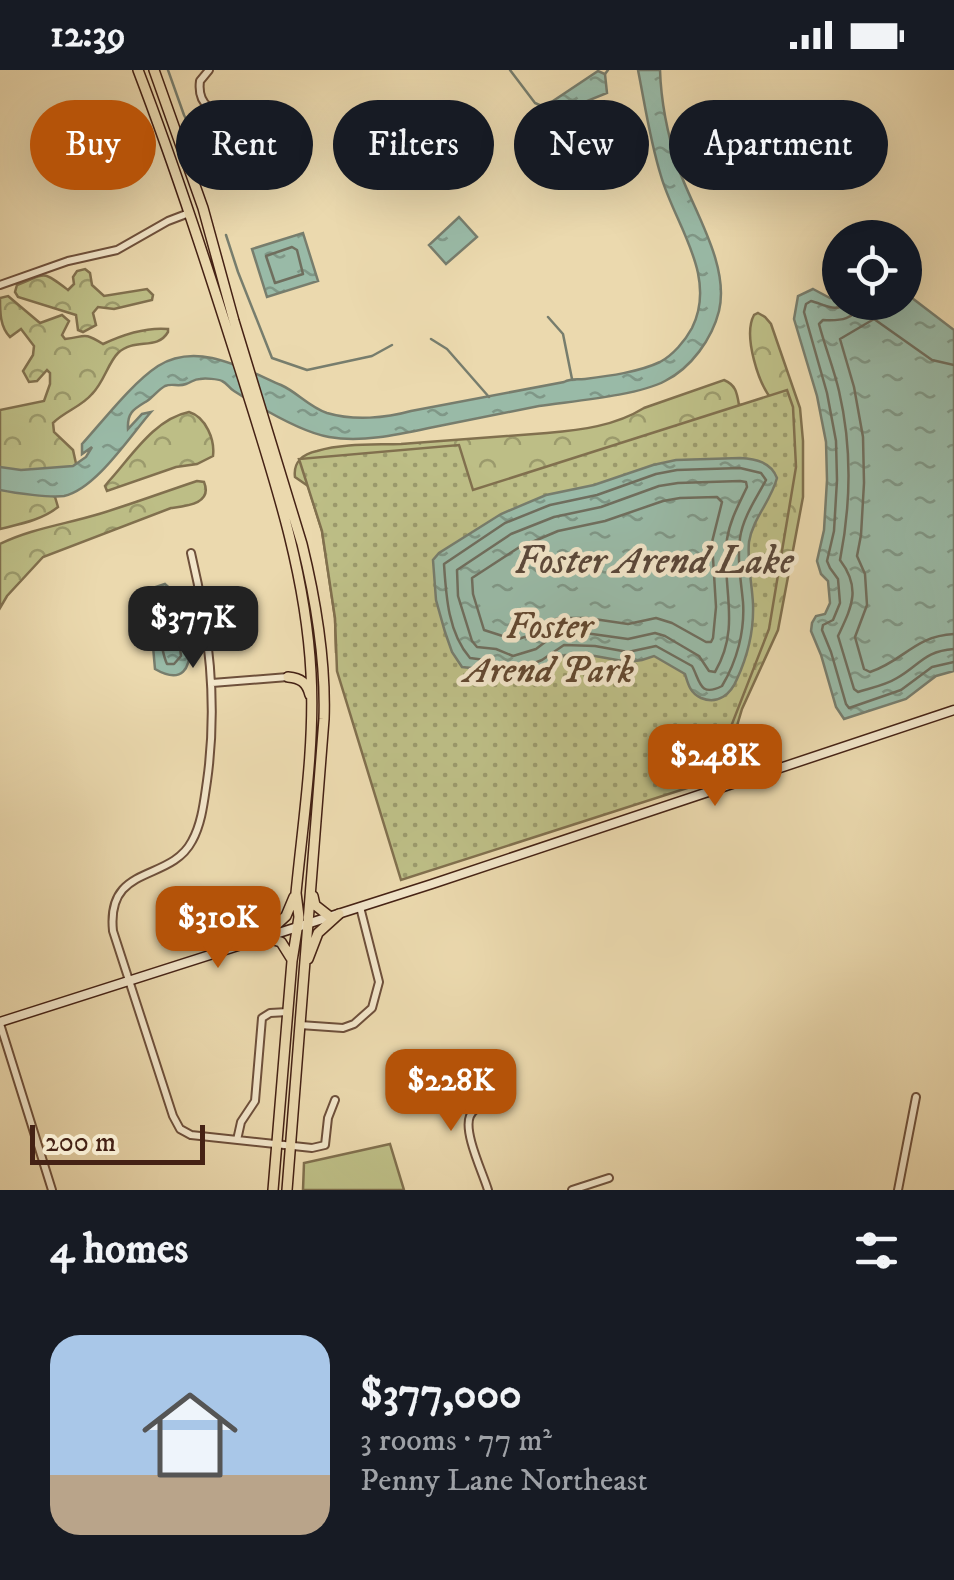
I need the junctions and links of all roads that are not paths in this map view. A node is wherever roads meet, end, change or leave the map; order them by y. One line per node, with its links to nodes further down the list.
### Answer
1 (138, 70): 6 (main road)
2 (154, 70): 5 (main road)
3 (208, 70): 4 (street)
4 (202, 100)
5 (174, 122): 6 (main road); 9 (main road)
6 (160, 127): 7 (main road)
7 (190, 213): 8 (street); 9 (main road)
8 (0, 285)
9 (236, 343): 10 (main road)
10 (262, 424): 12 (main road); 17 (main road)
11 (192, 553): 14 (street)
12 (310, 652): 13 (main road); 16 (main road)
13 (288, 677): 14 (street); 16 (main road)
14 (212, 682): 25 (street)
15 (954, 710): 19 (street)
16 (311, 717): 18 (main road)
17 (310, 883): 20 (main road); 21 (main road)
18 (296, 893): 21 (main road); 22 (main road)
19 (360, 907): 20 (street); 28 (street)
20 (334, 915): 21 (street); 24 (main road)
21 (302, 925): 22 (street); 23 (main road); 24 (main road)
22 (264, 937): 23 (main road); 25 (street)
23 (292, 960): 26 (main road)
24 (305, 966): 28 (main road)
25 (128, 980): 27 (street); 32 (street)
26 (288, 1012): 32 (street); 33 (main road)
27 (0, 1023): 36 (street)
28 (300, 1025): 34 (main road)
29 (916, 1097): 41 (street)
30 (335, 1100): 34 (street)
31 (490, 1101): 39 (street)
32 (238, 1140): 33 (street)
33 (277, 1144): 34 (street); 37 (main road)
34 (290, 1146): 38 (main road)
35 (609, 1178): 40 (street)
36 (52, 1190)
37 (274, 1190)
38 (287, 1190)
39 (488, 1190)
40 (572, 1190)
41 (898, 1190)

